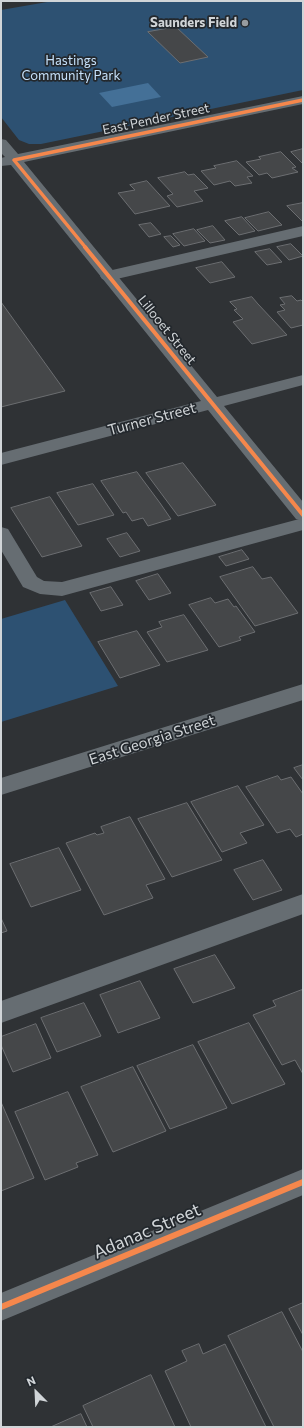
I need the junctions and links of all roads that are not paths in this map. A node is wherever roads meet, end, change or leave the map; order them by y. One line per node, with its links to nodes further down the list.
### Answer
1 (303, 100): 3 (street, East Pender Street)
2 (1, 143): 3 (street, Lillooet Street)
3 (8, 161): 5 (street, Lillooet Street)
4 (303, 231): 5 (street)
5 (108, 276): 7 (street, Lillooet Street)
6 (303, 380): 7 (street, Turner Street)
7 (212, 404): 8 (street, Turner Street); 9 (street, Lillooet Street)
8 (1, 459)
9 (303, 515)
10 (303, 524): 11 (street)
11 (1, 533)
12 (303, 692): 13 (street, East Georgia Street)
13 (1, 787)
14 (303, 904): 15 (street)
15 (1, 1012)
16 (303, 1182): 17 (street, Adanac Street)
17 (1, 1307)

